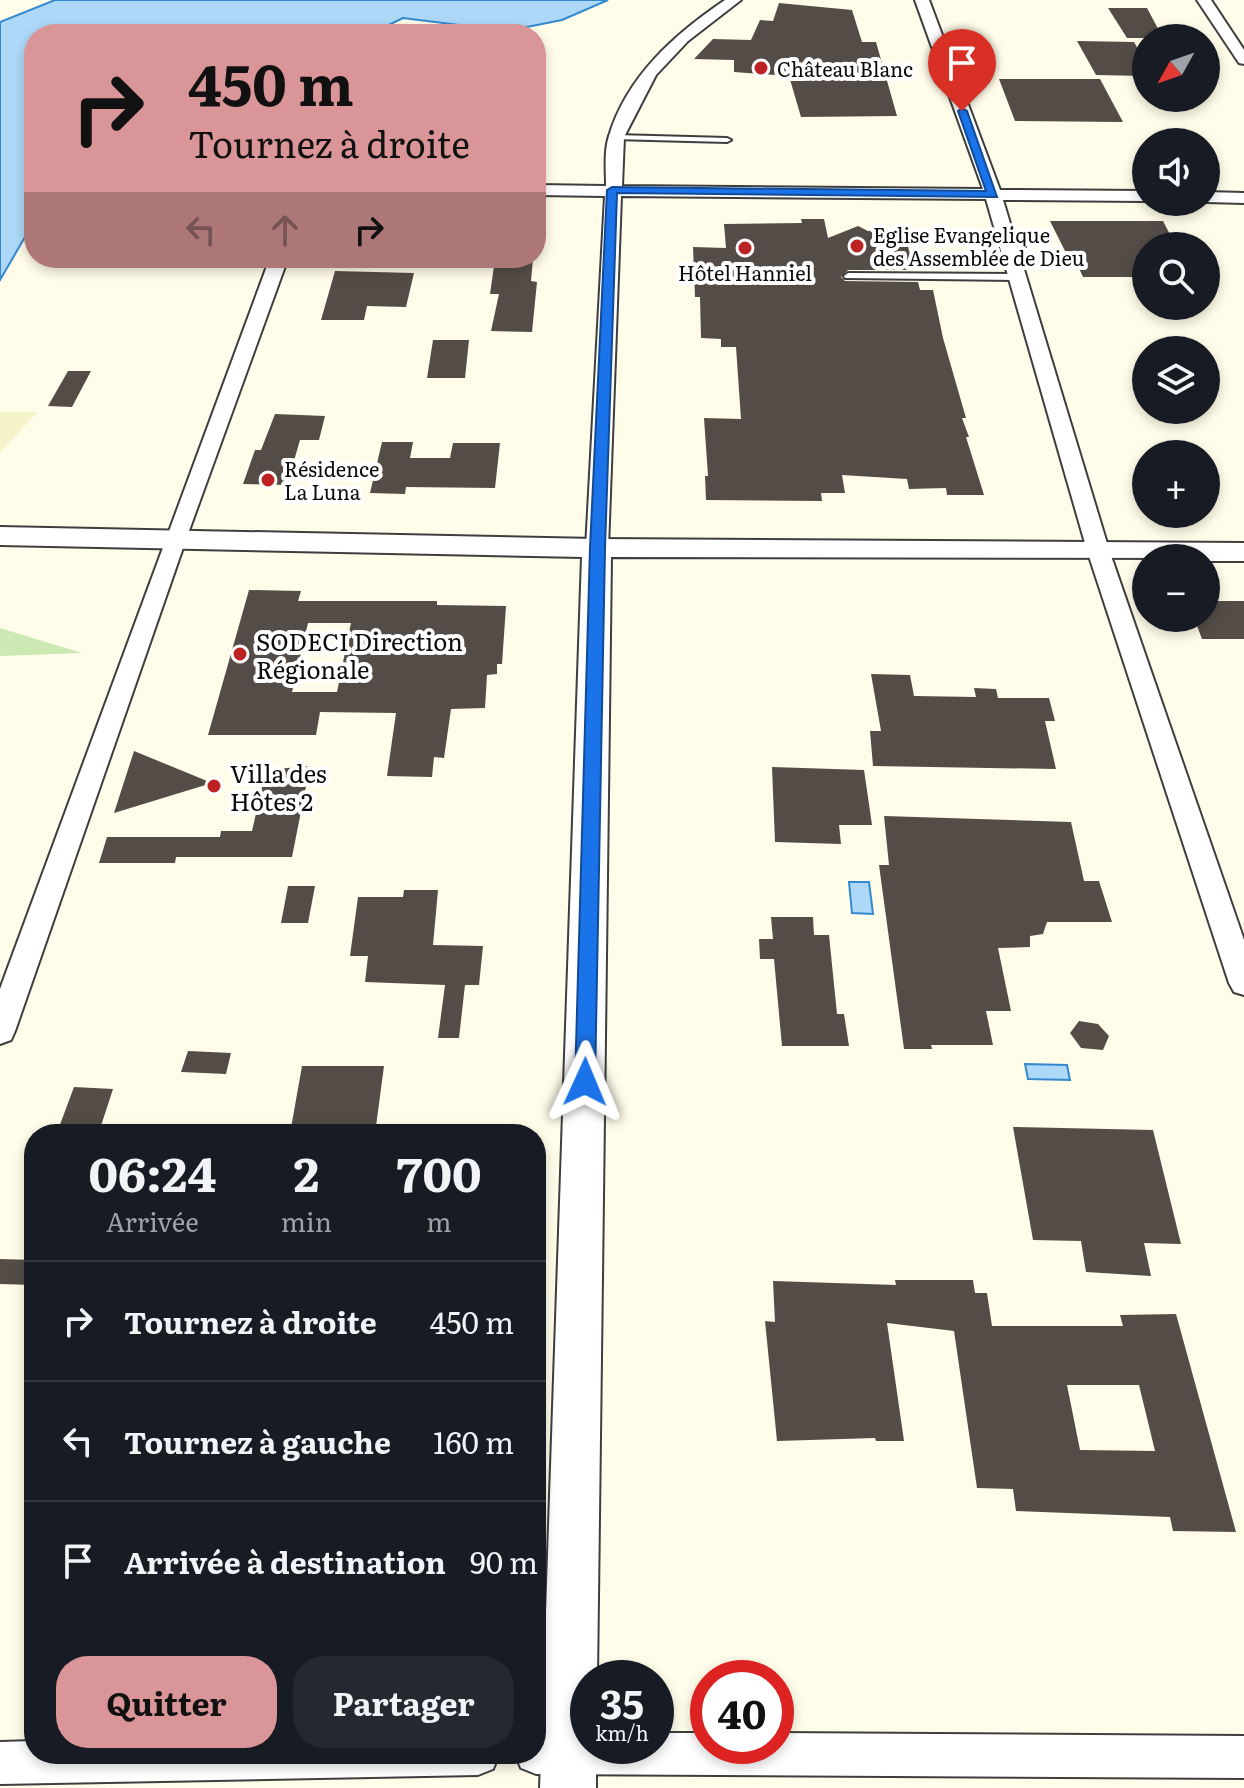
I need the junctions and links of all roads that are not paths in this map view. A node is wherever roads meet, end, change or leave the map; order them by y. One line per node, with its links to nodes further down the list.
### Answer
1 (734, 0): 5 (street)
2 (922, 0): 9 (street)
3 (1204, 0): 4 (street)
4 (1244, 60)
5 (616, 137): 6 (lane); 8 (street)
6 (727, 140)
7 (546, 190): 8 (street)
8 (612, 190): 9 (street); 18 (street)
9 (993, 194): 10 (street); 15 (street)
10 (1132, 196)
11 (1220, 197): 12 (street)
12 (1244, 198)
13 (275, 268): 17 (street)
14 (848, 276): 15 (lane)
15 (1017, 277): 19 (street)
16 (0, 536): 17 (street)
17 (175, 539): 18 (street); 22 (street)
18 (597, 548): 19 (street); 26 (street)
19 (1098, 550): 20 (street); 21 (street)
20 (1244, 552)
21 (1244, 983)
22 (0, 1031)
23 (1244, 1757): 26 (street)
24 (0, 1763): 25 (street)
25 (24, 1763)
26 (558, 1764)

